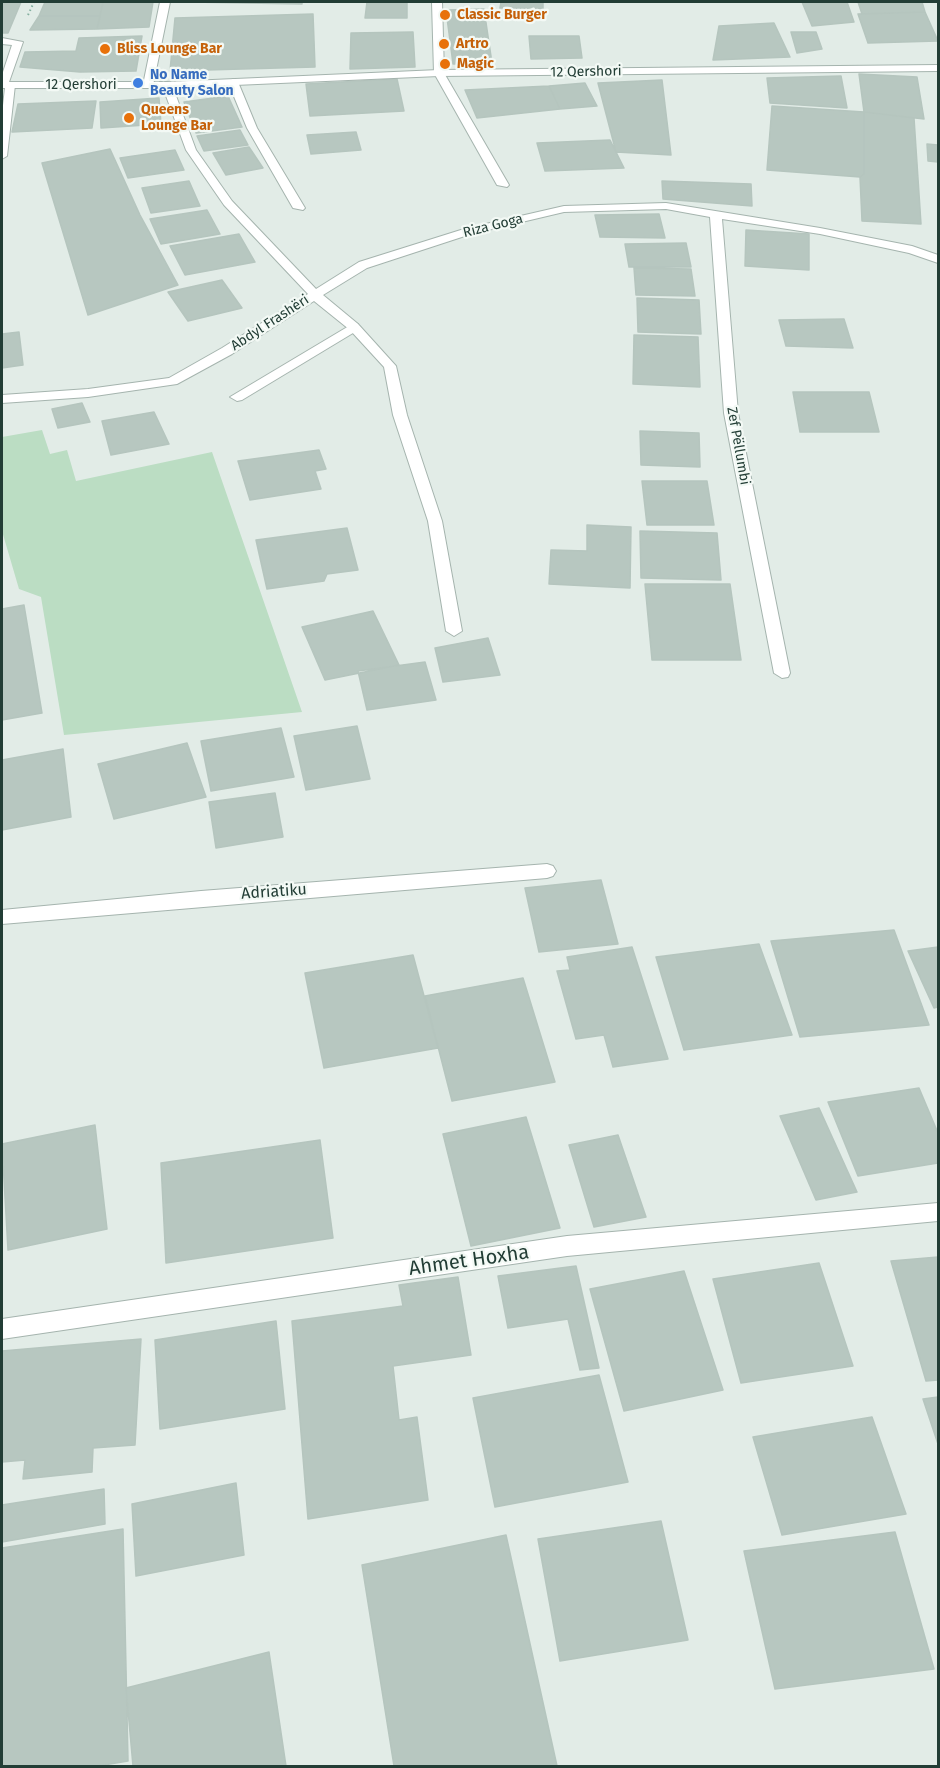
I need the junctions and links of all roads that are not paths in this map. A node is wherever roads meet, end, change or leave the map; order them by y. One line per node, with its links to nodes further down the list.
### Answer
1 (165, 2): 8 (street)
2 (437, 2): 5 (street)
3 (2, 41): 7 (street)
4 (939, 68): 5 (street, 12 Qershori)
5 (439, 73): 6 (street, 12 Qershori); 11 (street)
6 (233, 82): 9 (street, 12 Qershori); 12 (street)
7 (5, 85): 8 (street, 12 Qershori); 10 (street)
8 (148, 85): 9 (street, 12 Qershori)
9 (167, 85): 15 (street)
10 (2, 156)
11 (503, 184)
12 (299, 208)
13 (716, 216): 14 (street, Riza Goga); 15 (street, Riza Goga); 20 (street, Zef Pëllumbi)
14 (939, 259)
15 (315, 295): 16 (street, Abdyl Frashëri); 18 (street, Abdyl Frashëri)
16 (354, 327): 17 (street); 19 (street, Abdyl Frashëri)
17 (237, 397)
18 (2, 399)
19 (454, 631)
20 (782, 673)
21 (547, 871): 22 (street, Adriatiku)
22 (2, 917)
23 (939, 1212): 24 (street, Ahmet Hoxha)
24 (2, 1329)

